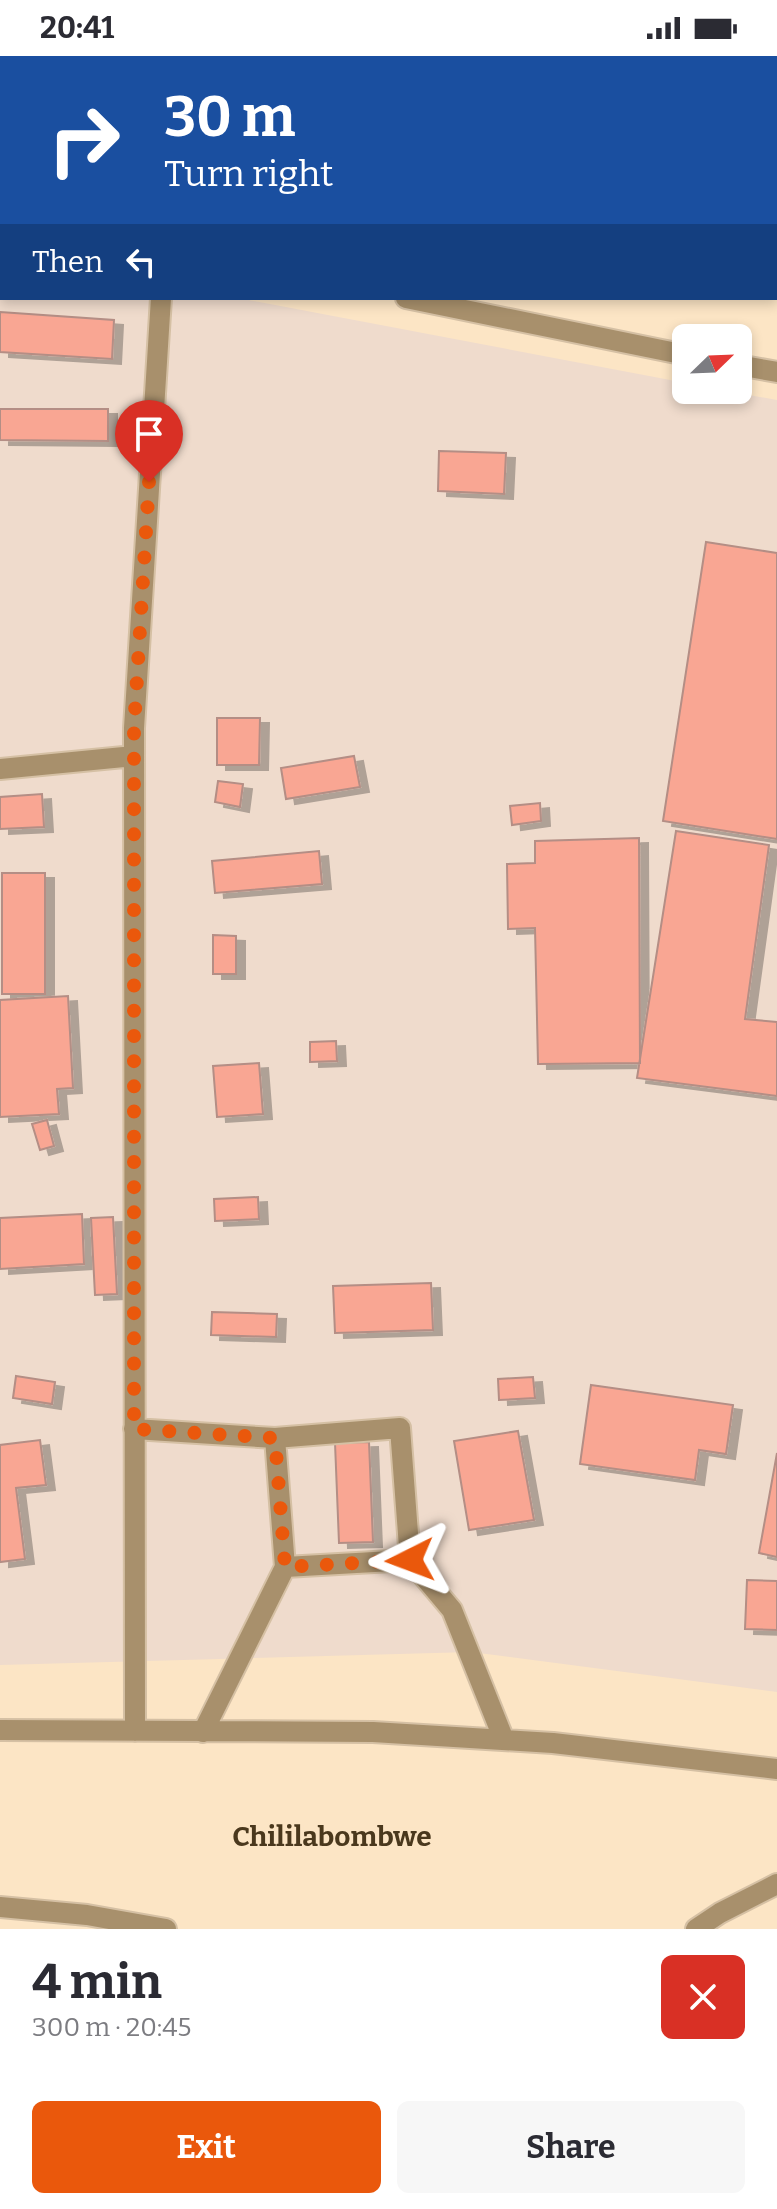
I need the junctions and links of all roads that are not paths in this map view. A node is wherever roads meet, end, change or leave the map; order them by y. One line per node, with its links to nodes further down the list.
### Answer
1 (161, 300): 6 (street)
2 (415, 300): 3 (street)
3 (672, 352)
4 (752, 368): 5 (street)
5 (777, 372)
6 (134, 756): 7 (street); 8 (street)
7 (0, 769)
8 (134, 1429): 9 (street); 13 (street)
9 (275, 1438): 10 (street); 11 (street)
10 (410, 1560): 11 (street); 15 (street)
11 (285, 1567): 14 (street)
12 (0, 1730): 13 (street)
13 (135, 1731): 14 (street)
14 (203, 1732): 15 (street)
15 (504, 1740): 16 (street)
16 (777, 1769)
17 (777, 1884): 20 (street)
18 (0, 1907): 19 (street)
19 (166, 1929)
20 (696, 1929)

